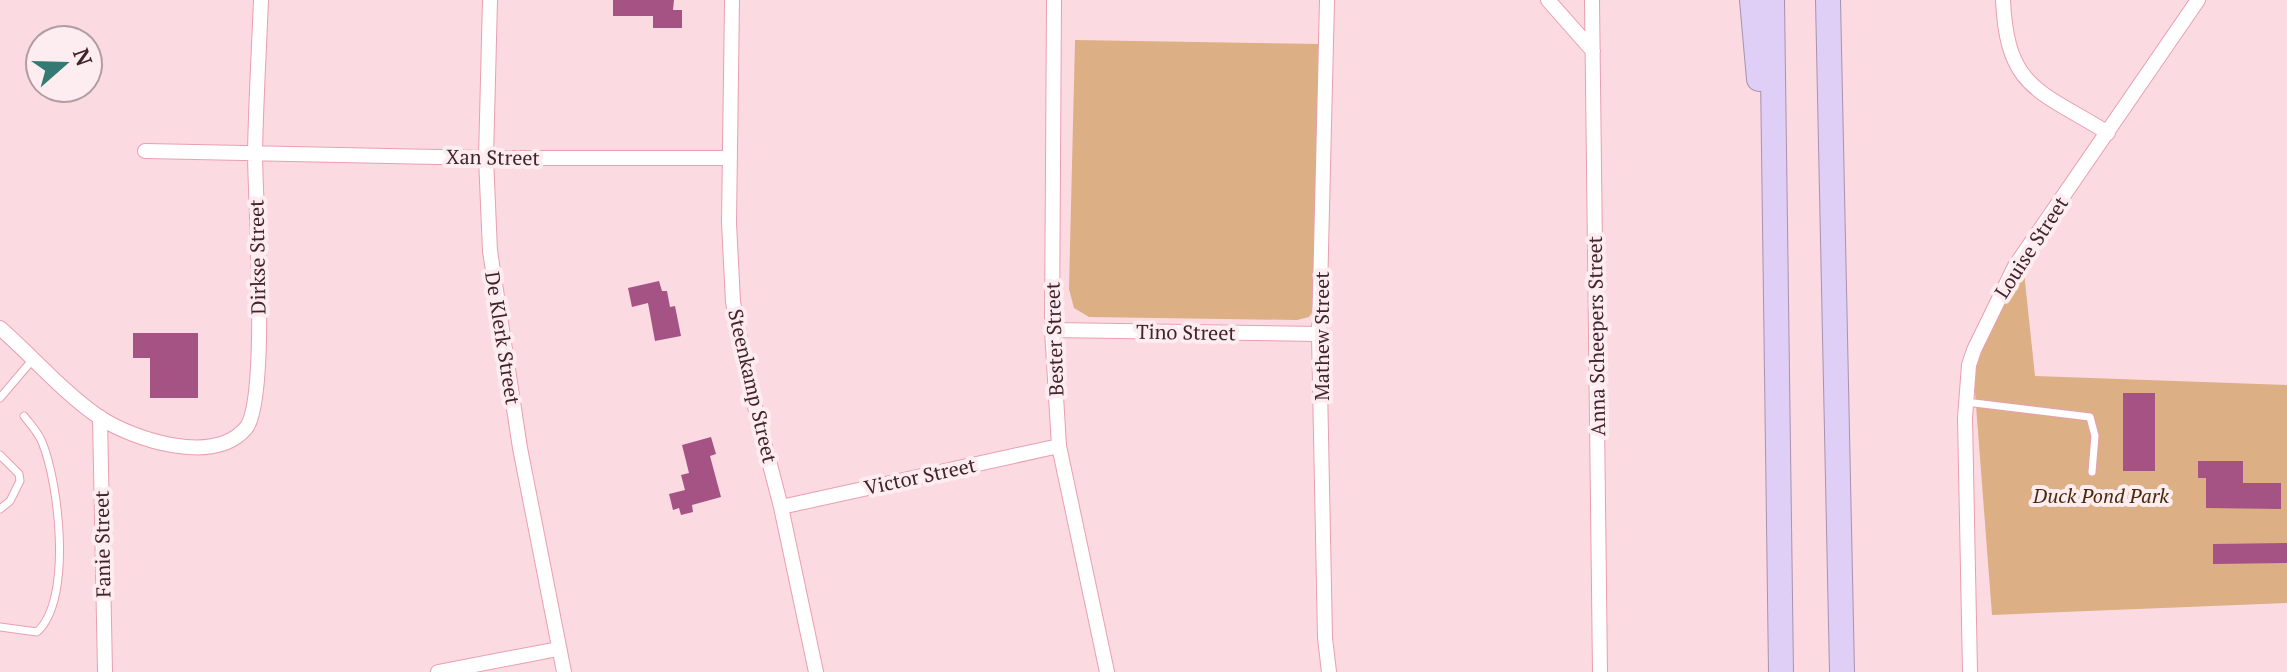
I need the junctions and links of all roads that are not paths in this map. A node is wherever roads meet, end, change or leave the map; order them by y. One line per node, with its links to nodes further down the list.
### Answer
1 (261, 0): 17 (street, Dirkse Street)
2 (490, 0): 18 (street, De Klerk Street)
3 (732, 0): 19 (street, Steenkamp Street)
4 (1054, 0): 23 (street, Bester Street)
5 (1327, 0): 24 (street, Mathew Street)
6 (1548, 0): 14 (street)
7 (1592, 0): 14 (street, Anna Scheepers Street)
8 (1752, 0): 20 (highway)
9 (1772, 0): 20 (highway)
10 (1828, 0): 21 (highway)
11 (1840, 0): 21 (highway)
12 (2003, 0): 15 (street)
13 (2198, 0): 15 (street, Louise Street)
14 (1593, 51): 43 (street, Anna Scheepers Street)
15 (2108, 133): 27 (street, Louise Street)
16 (145, 151): 17 (street, Xan Street)
17 (255, 153): 18 (street, Xan Street); 29 (street, Dirkse Street)
18 (486, 158): 19 (street, Xan Street); 36 (street, De Klerk Street)
19 (730, 158): 33 (street, Steenkamp Street)
20 (1777, 261): 44 (highway)
21 (1833, 271): 45 (highway)
22 (0, 328): 25 (street)
23 (1052, 330): 24 (street, Tino Street); 30 (street, Bester Street)
24 (1319, 334): 42 (street, Mathew Street)
25 (34, 358): 26 (lane); 29 (street)
26 (0, 398)
27 (1966, 402): 32 (lane); 46 (street, Louise Street)
28 (24, 416): 35 (lane)
29 (100, 417): 37 (street, Fanie Street)
30 (1059, 446): 33 (street, Victor Street); 41 (street, Bester Street)
31 (0, 455): 34 (lane)
32 (2092, 472)
33 (781, 507): 40 (street, Steenkamp Street)
34 (0, 509)
35 (0, 627)
36 (558, 649): 38 (street); 39 (street, De Klerk Street)
37 (105, 672)
38 (438, 672)
39 (564, 672)
40 (816, 672)
41 (1107, 672)
42 (1329, 672)
43 (1600, 672)
44 (1781, 672)
45 (1842, 672)
46 (1970, 672)

